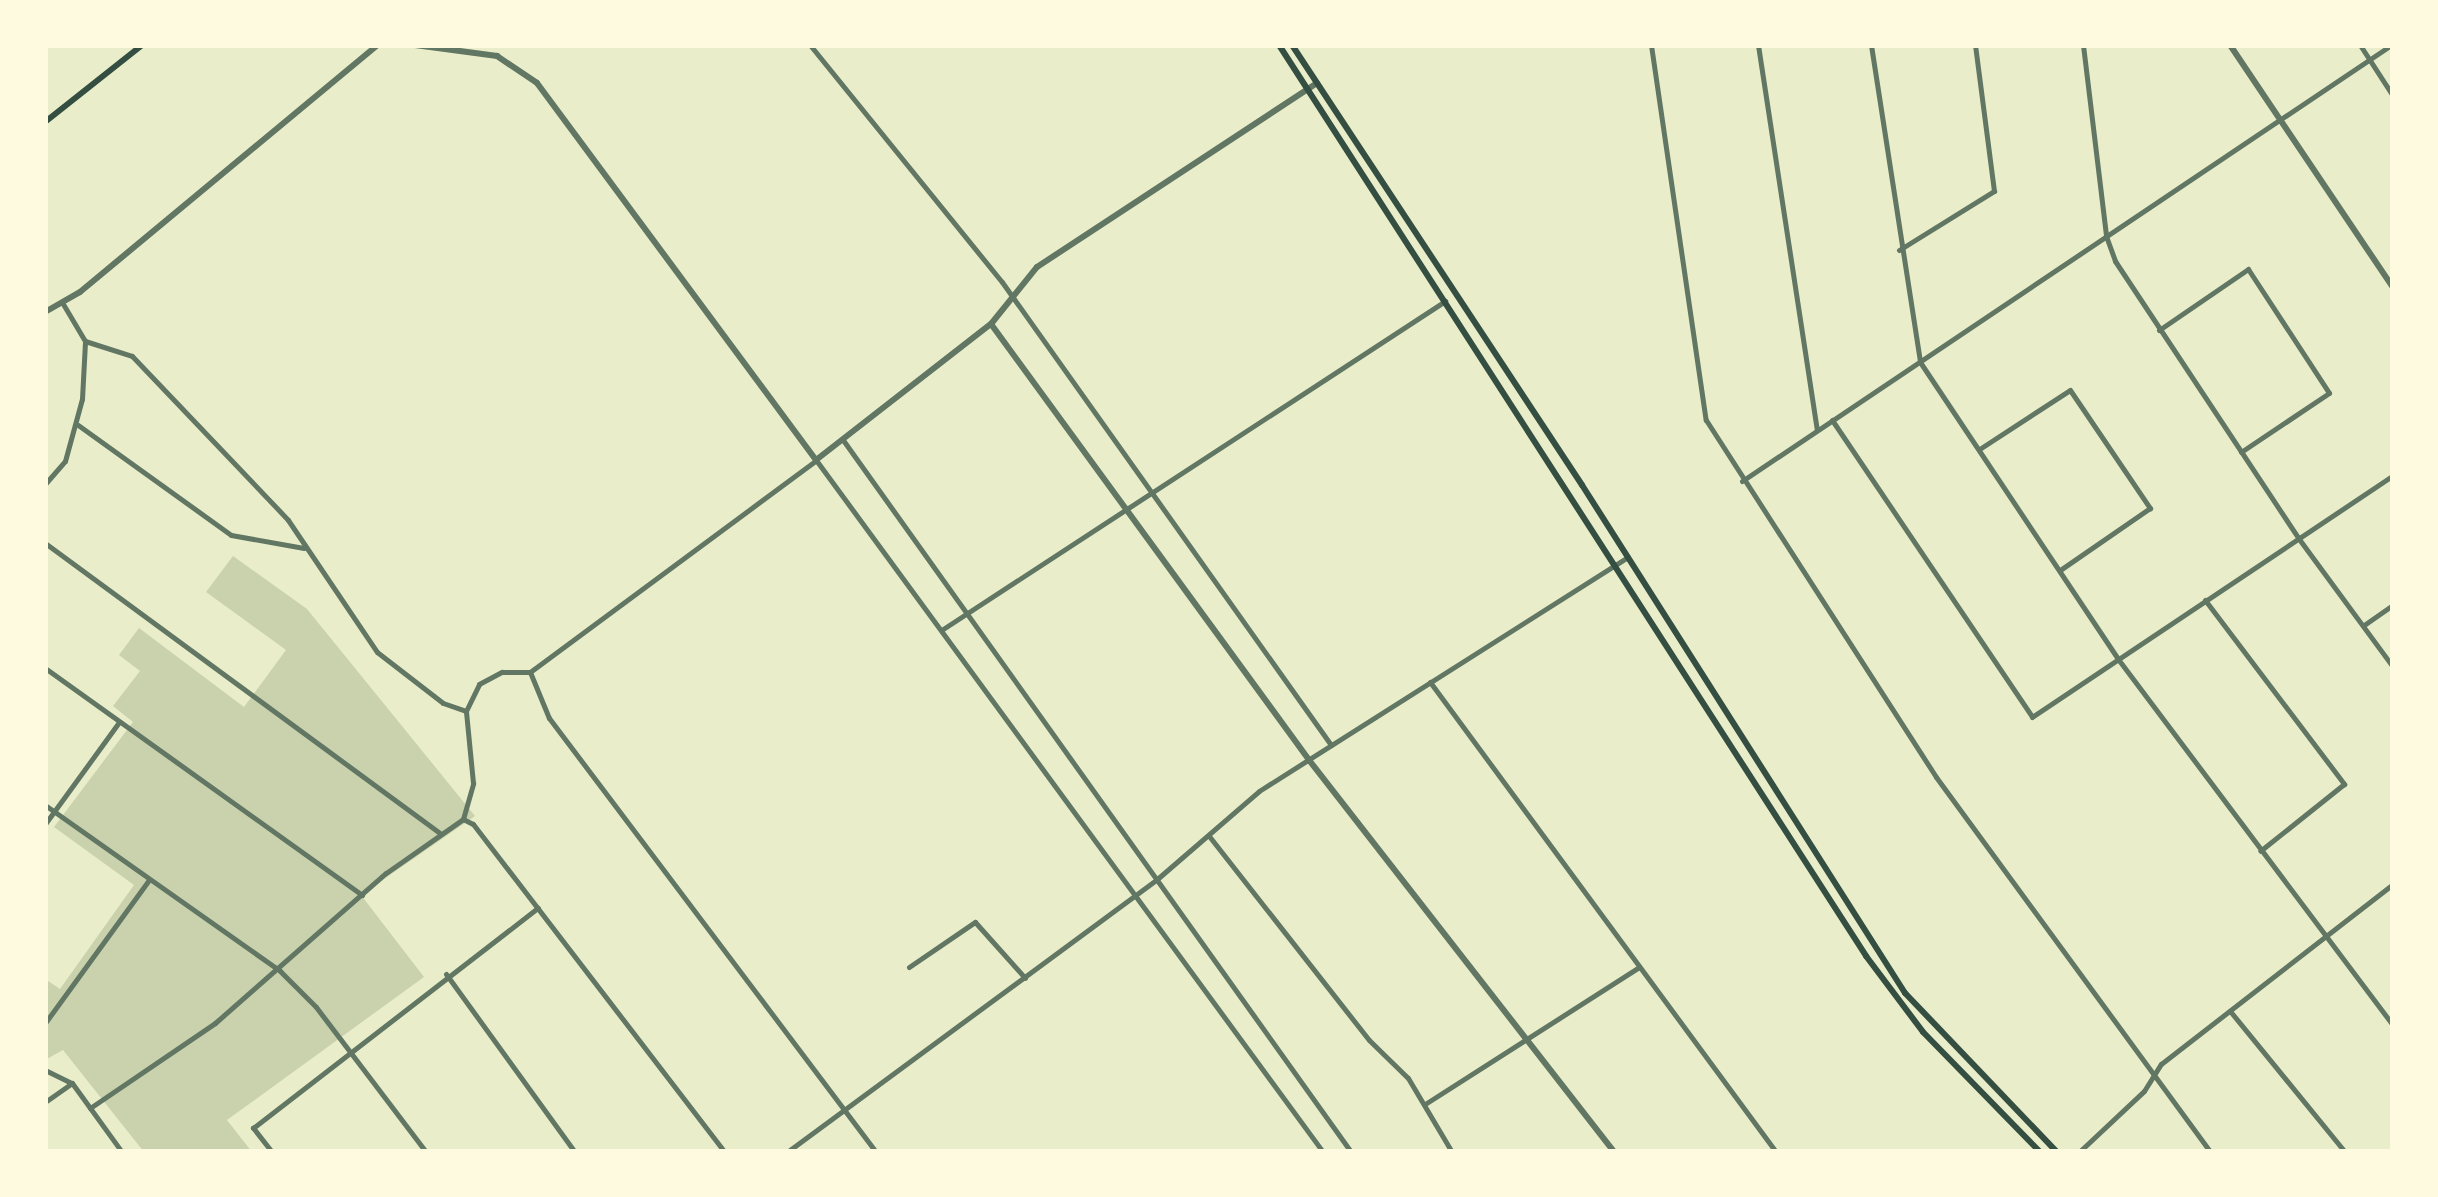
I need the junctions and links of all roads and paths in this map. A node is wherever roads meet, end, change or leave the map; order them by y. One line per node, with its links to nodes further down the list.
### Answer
1 (142, 45): 19 (main road)
2 (376, 45): 26 (street)
3 (415, 45): 38 (street)
4 (810, 45): 24 (street)
5 (1279, 45): 17 (main road)
6 (1292, 45): 16 (main road)
7 (1651, 45): 40 (street)
8 (1758, 45): 34 (street)
9 (1871, 45): 22 (street)
10 (1975, 45): 22 (street)
11 (2082, 45): 21 (street)
12 (2230, 45): 20 (street)
13 (2360, 45): 15 (street)
14 (2391, 45): 15 (street)
15 (2369, 59): 18 (street); 20 (street)
16 (1317, 82): 17 (street); 47 (main road)
17 (1308, 89): 24 (street); 25 (main road)
18 (2393, 96)
19 (45, 122)
20 (2281, 122): 21 (street); 23 (street)
21 (2106, 236): 29 (street); 31 (street)
22 (1899, 250): 31 (street)
23 (2393, 288)
24 (1010, 300): 28 (street); 42 (street)
25 (1445, 300): 42 (street); 48 (main road)
26 (64, 304): 27 (street); 30 (street)
27 (45, 312)
28 (991, 324): 35 (street); 43 (street)
29 (2159, 330): 37 (street); 37 (street)
30 (84, 340): 33 (street); 46 (street)
31 (1920, 362): 32 (street); 36 (street)
32 (1832, 420): 34 (street); 55 (street)
33 (78, 424): 41 (street); 46 (street)
34 (1817, 430): 40 (street)
35 (843, 440): 38 (street); 52 (street)
36 (1981, 448): 49 (street); 49 (street)
37 (2241, 452): 44 (street)
38 (816, 460): 54 (street); 58 (street)
39 (2393, 475): 44 (street)
40 (1742, 481): 89 (street)
41 (45, 484)
42 (1146, 492): 43 (street); 62 (street)
43 (1123, 507): 52 (street); 63 (street)
44 (2298, 539): 50 (street); 53 (street)
45 (45, 543): 68 (street)
46 (307, 549): 60 (street)
47 (1628, 558): 48 (street); 108 (main road)
48 (1618, 564): 59 (street); 107 (main road)
49 (2060, 570): 55 (street)
50 (2205, 600): 55 (street); 70 (street)
51 (2393, 605): 53 (street)
52 (966, 614): 54 (street); 72 (street)
53 (2364, 625): 56 (street)
54 (943, 629): 75 (street)
55 (2118, 660): 70 (street)
56 (2393, 667)
57 (45, 668): 61 (street)
58 (530, 672): 60 (street); 94 (street)
59 (1430, 682): 62 (street); 78 (street)
60 (466, 712): 66 (street)
61 (119, 722): 65 (street); 74 (street)
62 (1331, 746): 63 (street)
63 (1309, 760): 69 (street); 86 (street)
64 (45, 804): 65 (street)
65 (54, 811): 67 (street); 71 (street)
66 (463, 819): 68 (street); 76 (street)
67 (45, 824)
68 (439, 832): 74 (street)
69 (1209, 836): 72 (street); 92 (street)
70 (2260, 852): 77 (street)
71 (150, 879): 80 (street); 85 (street)
72 (1156, 880): 75 (street); 103 (street)
73 (2393, 884): 77 (street)
74 (362, 895): 80 (street)
75 (1136, 895): 82 (street); 102 (street)
76 (538, 908): 81 (street); 99 (street)
77 (2324, 937): 83 (street); 84 (street)
78 (1638, 966): 86 (street); 106 (street)
79 (909, 967): 82 (street)
80 (280, 970): 87 (street); 93 (street)
81 (446, 974): 87 (street); 98 (street)
82 (1024, 978): 94 (street)
83 (2230, 1011): 89 (street); 111 (street)
84 (2392, 1022)
85 (45, 1023)
86 (1528, 1038): 92 (street); 105 (street)
87 (349, 1052): 96 (street); 97 (street)
88 (45, 1070): 90 (street)
89 (2152, 1078): 109 (street); 110 (street)
90 (72, 1083): 91 (street); 93 (street)
91 (45, 1102)
92 (1425, 1104): 104 (street)
93 (90, 1108): 95 (street)
94 (845, 1109): 100 (street); 101 (street)
95 (122, 1152)
96 (272, 1152)
97 (426, 1152)
98 (574, 1152)
99 (725, 1152)
100 (788, 1152)
101 (876, 1152)
102 (1323, 1152)
103 (1352, 1152)
104 (1452, 1152)
105 (1614, 1152)
106 (1776, 1152)
107 (2040, 1152)
108 (2056, 1152)
109 (2079, 1152)
110 (2210, 1152)
111 (2344, 1152)

